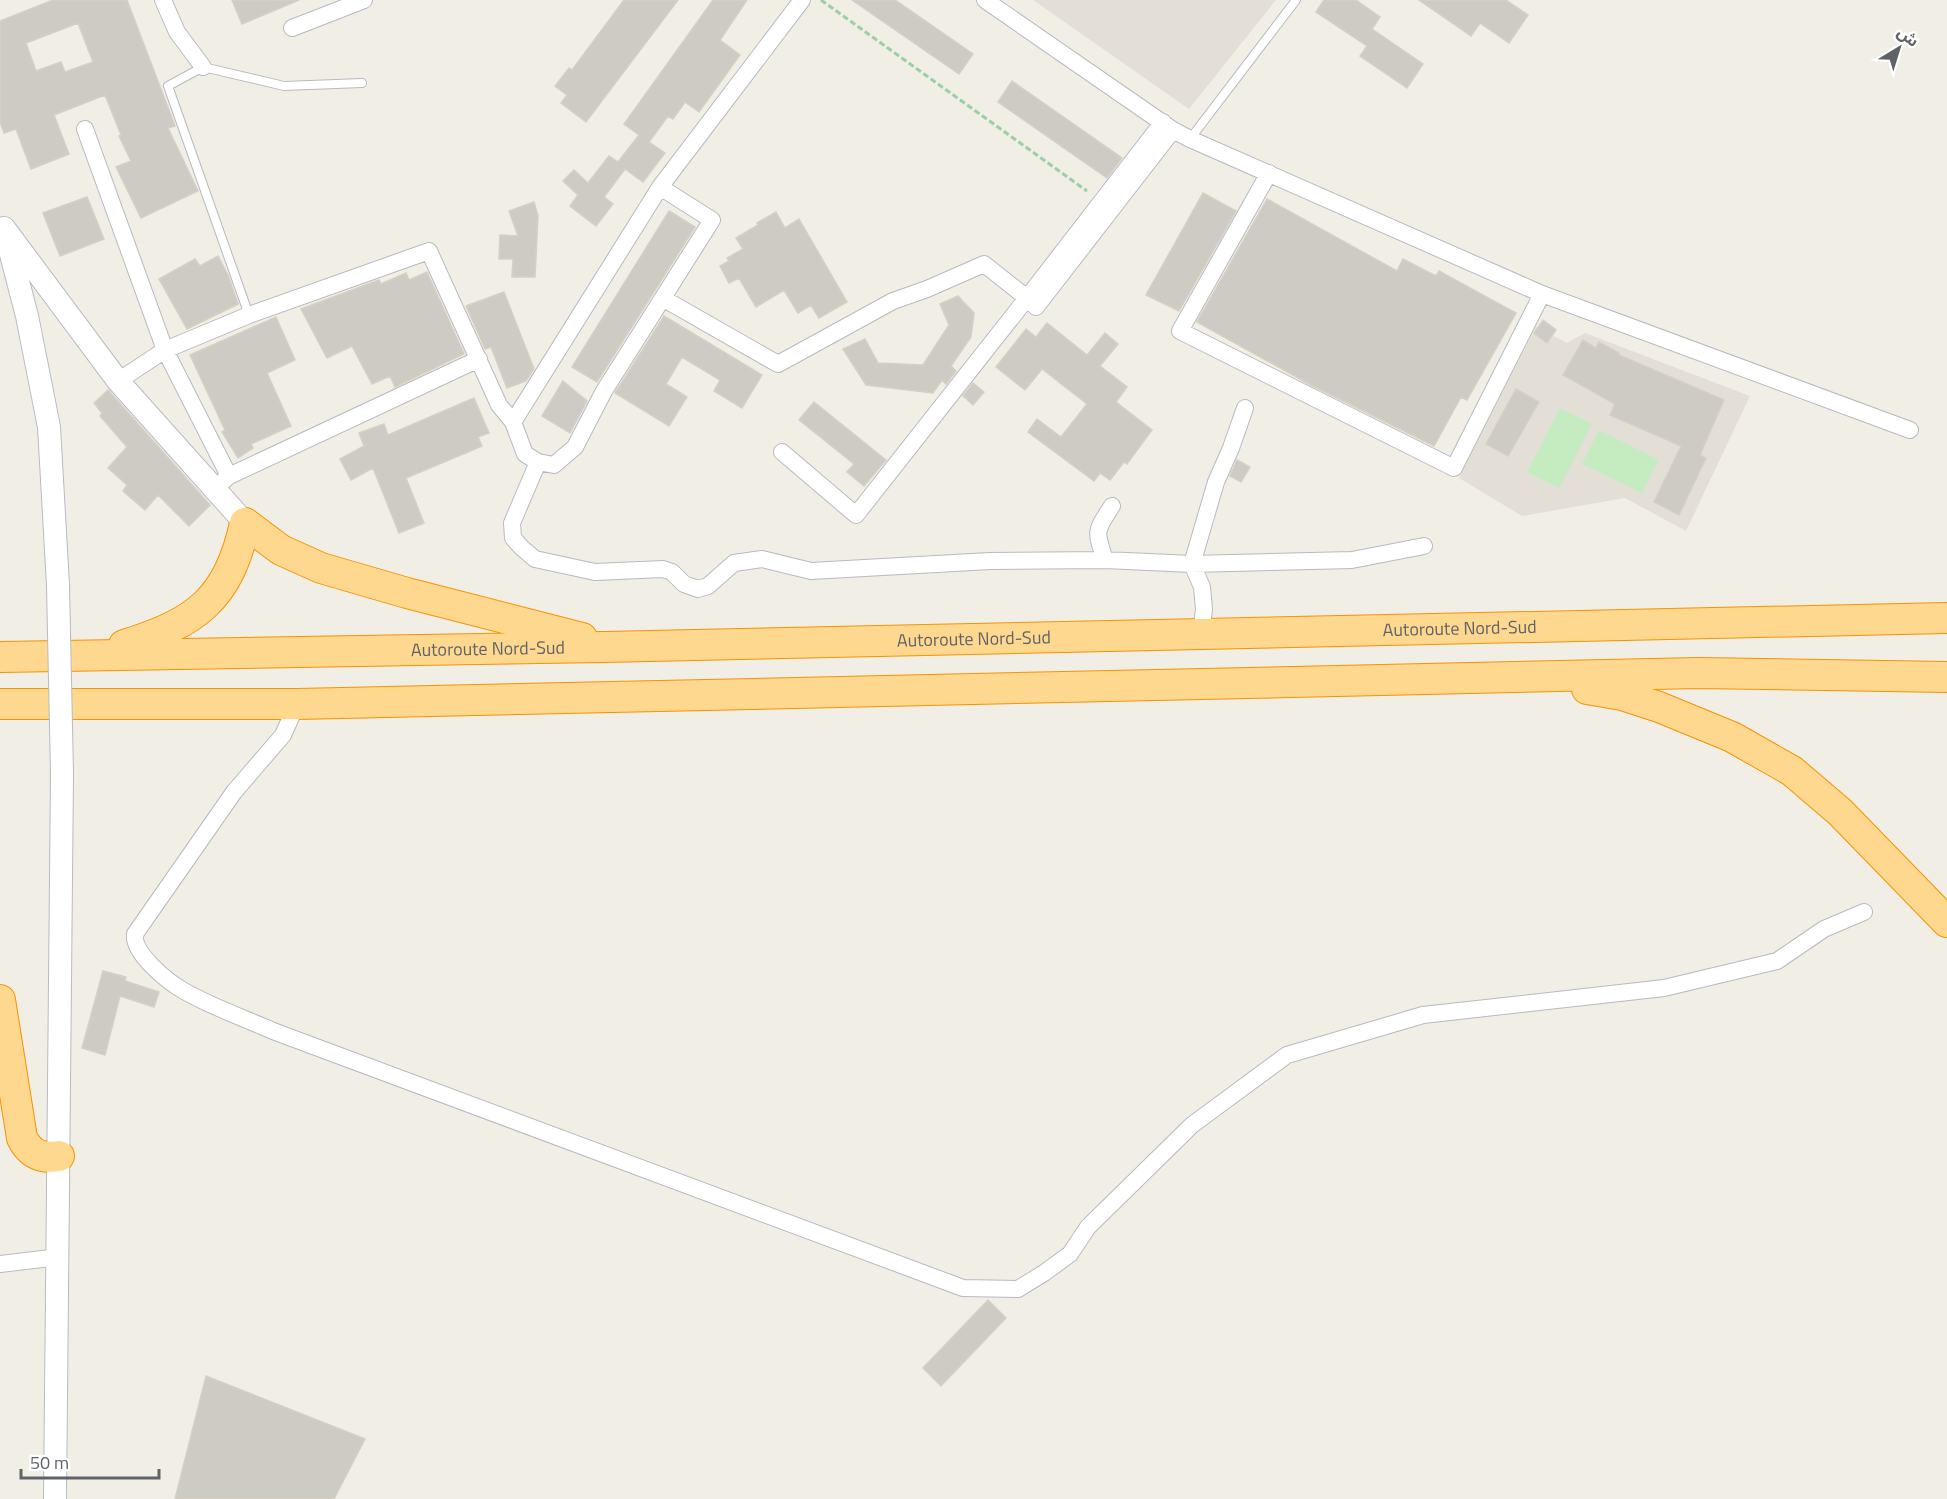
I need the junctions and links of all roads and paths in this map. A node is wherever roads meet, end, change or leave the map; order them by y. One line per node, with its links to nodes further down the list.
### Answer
1 (163, 0): 8 (street)
2 (364, 0): 7 (street)
3 (802, 0): 14 (street)
4 (821, 0): 15 (path)
5 (985, 0): 10 (street)
6 (1296, 0): 12 (lane)
7 (292, 28)
8 (203, 67): 9 (lane); 20 (lane)
9 (362, 83)
10 (1168, 126): 12 (street); 15 (street); 18 (street)
11 (85, 129): 21 (street)
12 (1190, 139): 13 (street)
13 (1269, 173): 17 (street); 17 (street)
14 (660, 187): 19 (street); 25 (street)
15 (1102, 201): 18 (street)
16 (2, 222): 23 (main road); 48 (main road, bridge)
17 (1542, 294): 26 (street)
18 (1028, 298): 19 (street); 27 (street)
19 (663, 299): 28 (street)
20 (249, 315): 21 (street); 22 (street)
21 (165, 350): 23 (street); 29 (street)
22 (479, 359): 25 (street); 29 (street)
23 (118, 381): 29 (main road)
24 (1245, 408): 34 (street)
25 (513, 422): 28 (street)
26 (1910, 430)
27 (782, 452)
28 (538, 462): 33 (street)
29 (221, 483): 31 (main road)
30 (1113, 506): 33 (street)
31 (244, 524): 37 (highway); 38 (highway)
32 (1424, 546): 34 (street)
33 (1105, 560): 34 (street)
34 (1192, 564): 36 (street)
35 (1947, 618): 36 (highway, Autoroute Nord-Sud)
36 (1201, 634): 37 (highway, Autoroute Nord-Sud)
37 (604, 647): 38 (highway, Autoroute Nord-Sud)
38 (93, 655): 39 (highway, Autoroute Nord-Sud)
39 (0, 657)
40 (1947, 677): 41 (highway)
41 (1506, 678): 43 (highway); 46 (highway)
42 (14, 704): 43 (highway); 44 (highway)
43 (297, 704): 45 (street)
44 (0, 721)
45 (1864, 912)
46 (1947, 922)
47 (0, 1000): 48 (highway)
48 (59, 1156): 49 (main road)
49 (59, 1257): 50 (street); 51 (main road)
50 (0, 1264)
51 (56, 1499)

